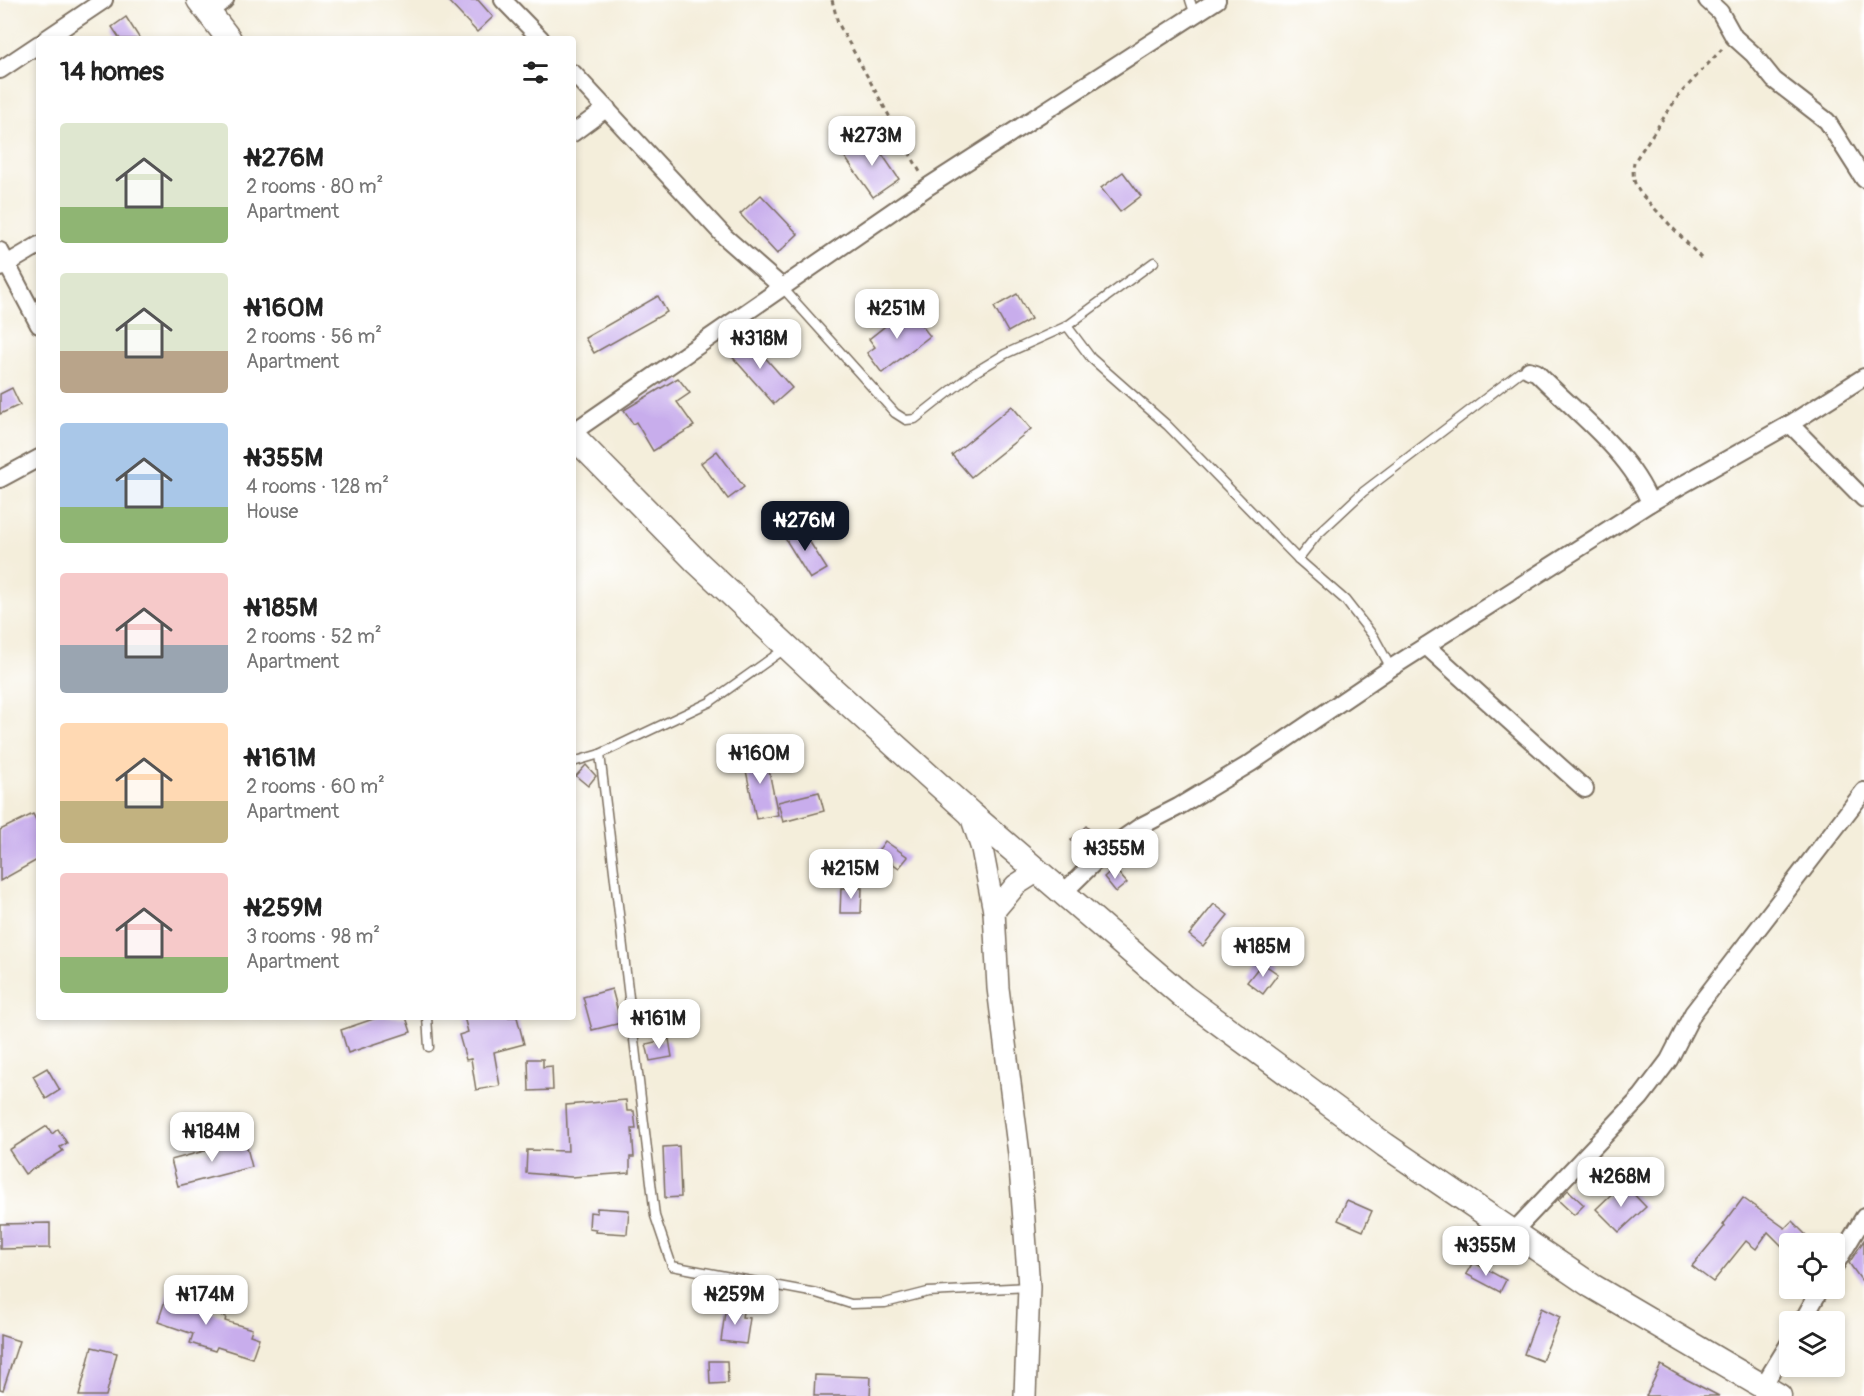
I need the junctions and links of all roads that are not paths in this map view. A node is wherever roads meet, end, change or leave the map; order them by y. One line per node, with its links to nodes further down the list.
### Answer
1 (104, 0): 7 (street)
2 (503, 0): 9 (street)
3 (1216, 0): 6 (street)
4 (1707, 0): 15 (street)
5 (210, 4): 8 (main road)
6 (1193, 8): 19 (street)
7 (50, 36)
8 (227, 36)
9 (538, 36)
10 (36, 46): 11 (street)
11 (0, 70)
12 (576, 76): 13 (street)
13 (607, 108): 14 (street); 19 (street)
14 (576, 131)
15 (1864, 179)
16 (36, 246): 17 (street)
17 (2, 261): 20 (street)
18 (1154, 262): 21 (lane)
19 (782, 287): 21 (lane); 25 (street)
20 (36, 320)
21 (1067, 326): 31 (lane)
22 (1529, 370): 30 (street); 31 (lane)
23 (1864, 377): 24 (street)
24 (1790, 424): 29 (street); 30 (street)
25 (576, 430)
26 (576, 439): 32 (main road)
27 (36, 460): 28 (street)
28 (0, 479)
29 (1864, 499)
30 (1650, 502): 33 (street)
31 (1298, 560): 34 (lane)
32 (788, 646): 35 (lane); 39 (main road)
33 (1426, 646): 34 (street); 37 (street)
34 (1391, 668): 41 (street)
35 (600, 754): 36 (lane); 48 (lane)
36 (576, 761)
37 (1585, 789)
38 (1864, 791): 46 (street)
39 (970, 813): 40 (main road); 42 (street)
40 (1038, 871): 41 (main road); 42 (street)
41 (1062, 894): 46 (main road)
42 (994, 911): 48 (street)
43 (427, 1020): 44 (lane)
44 (429, 1047)
45 (1864, 1217): 47 (street)
46 (1513, 1232): 50 (main road)
47 (1845, 1249)
48 (1029, 1287): 51 (street)
49 (1779, 1370): 50 (street)
50 (1771, 1391)
51 (1025, 1396)

